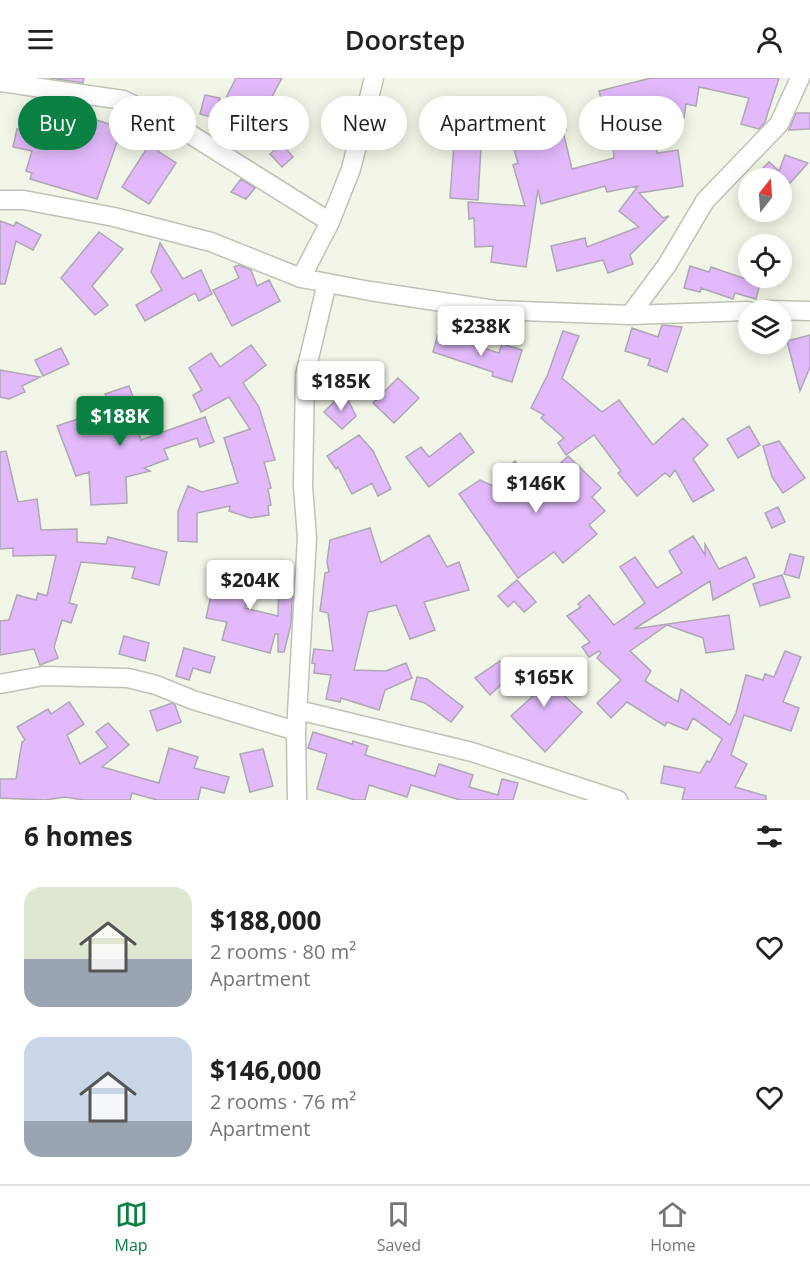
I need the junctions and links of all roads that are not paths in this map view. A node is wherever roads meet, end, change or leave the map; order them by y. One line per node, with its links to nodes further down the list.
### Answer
1 (374, 78): 5 (street)
2 (800, 78): 11 (street)
3 (0, 81): 5 (street)
4 (0, 200): 6 (street)
5 (330, 222): 6 (street)
6 (301, 278): 7 (street)
7 (327, 283): 11 (street); 13 (street)
8 (738, 311): 11 (street)
9 (792, 311): 10 (street)
10 (810, 311)
11 (630, 315)
12 (0, 684): 14 (street)
13 (298, 710): 14 (street); 16 (street)
14 (296, 731): 15 (street)
15 (297, 800)
16 (618, 800)

